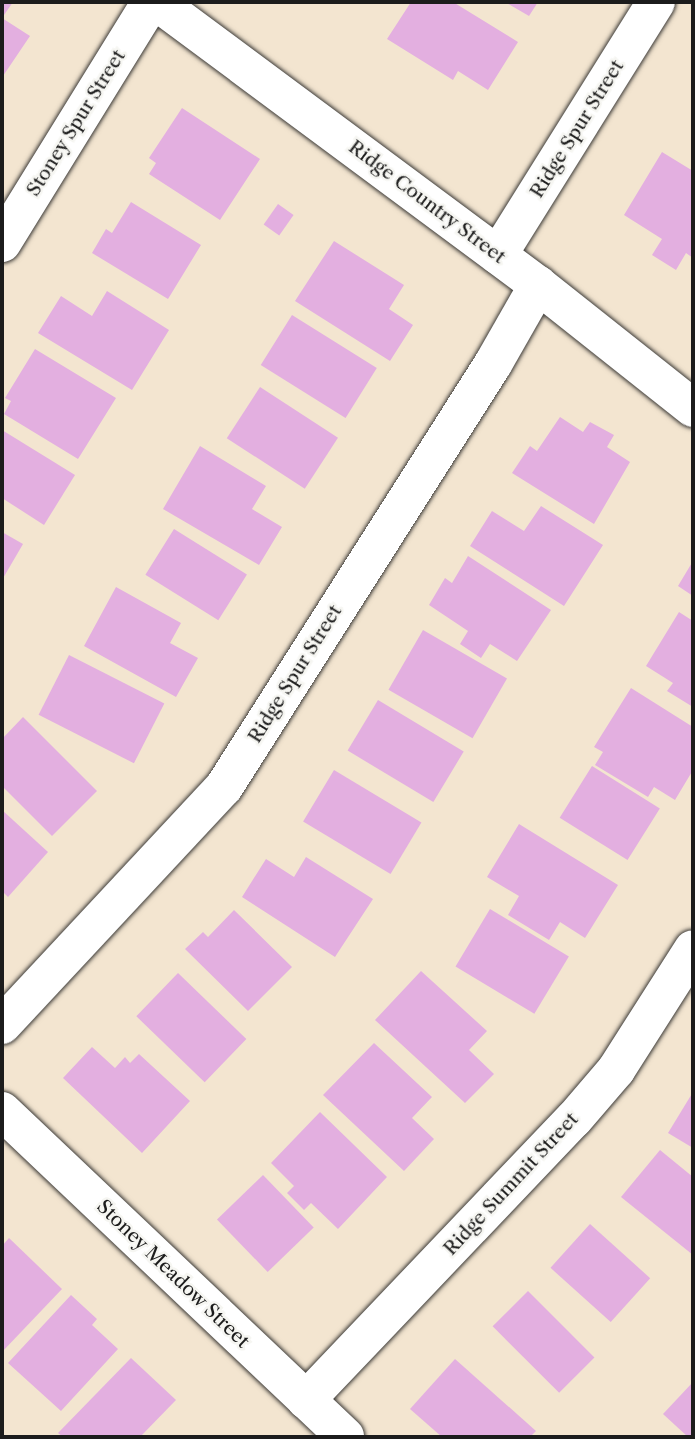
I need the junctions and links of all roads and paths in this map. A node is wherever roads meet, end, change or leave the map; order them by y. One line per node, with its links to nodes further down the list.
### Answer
1 (151, 2): 4 (street, Stoney Spur Street)
2 (157, 2): 5 (street, Ridge Country Street)
3 (656, 2): 5 (street, Ridge Spur Street)
4 (2, 243)
5 (498, 256): 6 (street, Ridge Country Street)
6 (538, 285): 7 (street, Ridge Country Street); 9 (street, Ridge Spur Street)
7 (693, 408)
8 (693, 949): 11 (street, Ridge Summit Street)
9 (2, 1025)
10 (2, 1111): 11 (street, Stoney Meadow Street)
11 (306, 1400): 12 (street, Stoney Meadow Street)
12 (345, 1437)

